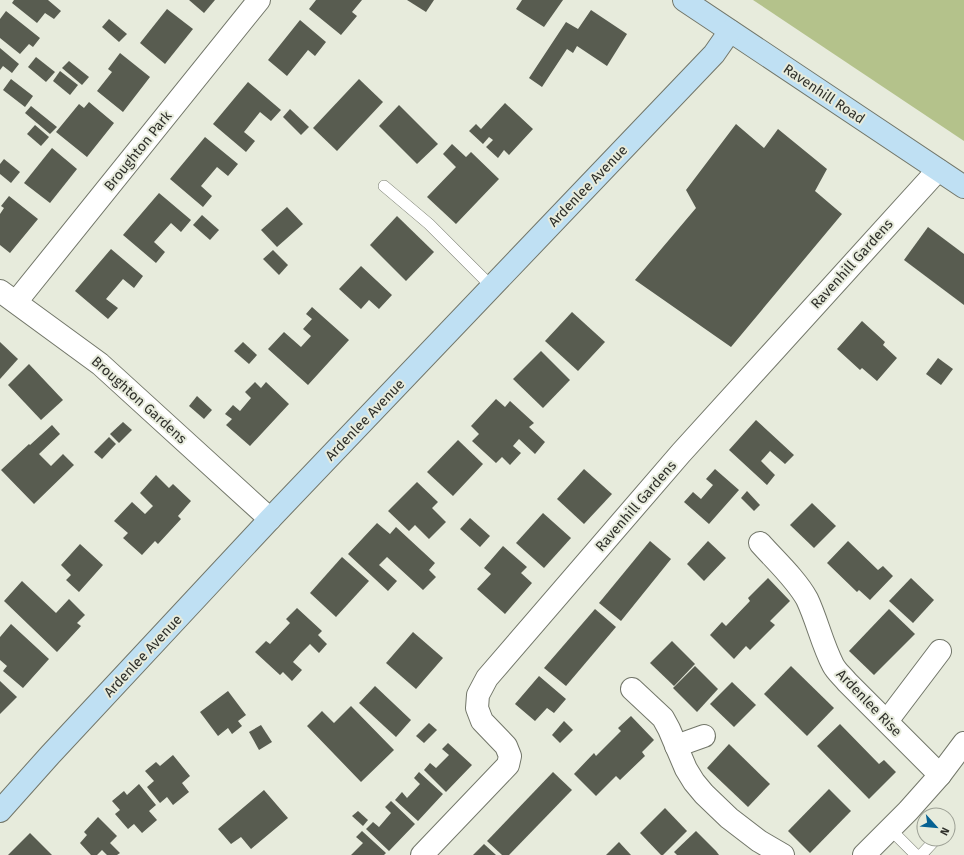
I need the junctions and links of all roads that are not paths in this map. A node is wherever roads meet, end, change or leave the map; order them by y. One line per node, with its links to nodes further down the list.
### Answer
1 (259, 0): 8 (street, Broughton Park)
2 (684, 0): 3 (street, Ravenhill Road)
3 (730, 31): 4 (street, Ravenhill Road); 7 (street, Ardenlee Avenue)
4 (938, 170): 6 (street, Ravenhill Road); 21 (street, Ravenhill Gardens)
5 (384, 186): 7 (lane)
6 (964, 187)
7 (492, 287): 9 (street, Ardenlee Avenue)
8 (8, 296): 9 (street, Broughton Gardens)
9 (270, 519): 18 (street, Ardenlee Avenue)
10 (760, 543): 13 (street, Ardenlee Rise)
11 (940, 652): 13 (street)
12 (632, 689): 16 (street)
13 (887, 722): 17 (street, Ardenlee Rise)
14 (704, 736): 16 (street)
15 (964, 743): 17 (street)
16 (676, 746): 22 (street)
17 (940, 775): 19 (street)
18 (0, 811)
19 (890, 829): 23 (street); 24 (lane)
20 (928, 847): 25 (lane)
21 (422, 855)
22 (783, 855)
23 (864, 855)
24 (916, 855)
25 (921, 855)

